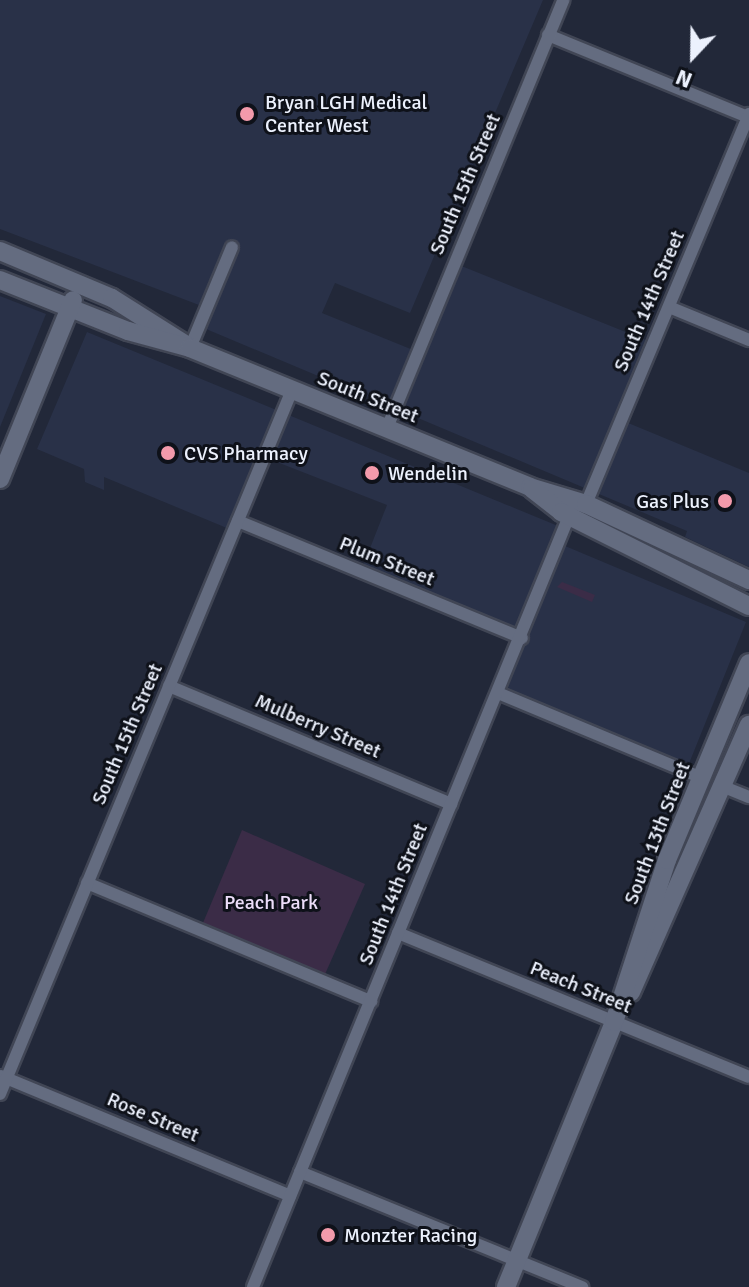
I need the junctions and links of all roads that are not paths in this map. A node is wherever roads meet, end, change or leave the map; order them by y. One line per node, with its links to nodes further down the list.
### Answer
1 (563, 0): 2 (street, South 15th Street)
2 (548, 35): 3 (street); 13 (street, South 15th Street)
3 (748, 115): 8 (street, South 14th Street)
4 (232, 247): 11 (street)
5 (0, 251): 7 (main road, South Street)
6 (0, 280): 9 (main road, South Street)
7 (79, 284): 9 (main road); 11 (main road, South Street)
8 (669, 307): 10 (street); 16 (street, South 14th Street)
9 (70, 308): 11 (main road, South Street); 14 (main road)
10 (749, 340)
11 (190, 348): 12 (main road, South Street)
12 (292, 390): 13 (main road, South Street); 18 (street, South 15th Street)
13 (387, 428): 15 (main road, South Street)
14 (0, 479)
15 (530, 487): 16 (main road, South Street); 17 (main road, South Street)
16 (586, 504): 19 (main road, South Street)
17 (569, 516): 20 (main road, South Street); 21 (street, South 14th Street)
18 (238, 521): 21 (street, Plum Street); 23 (street, South 15th Street)
19 (749, 580)
20 (749, 606)
21 (522, 638): 24 (street, South 14th Street)
22 (749, 663): 26 (main road, South 13th Street)
23 (169, 686): 29 (street, Mulberry Street); 30 (street, South 15th Street)
24 (498, 693): 26 (street); 29 (street, South 14th Street)
25 (749, 725): 27 (main road, South 13th Street)
26 (702, 778): 33 (main road, South 13th Street)
27 (724, 787): 28 (street); 33 (main road, South 13th Street)
28 (749, 797)
29 (451, 804): 31 (street, South 14th Street)
30 (87, 883): 32 (street); 34 (street, South 15th Street)
31 (398, 933): 32 (street, South 14th Street); 33 (street, Peach Street)
32 (371, 1001): 37 (street, South 14th Street)
33 (614, 1022): 35 (street, Peach Street); 39 (main road, South 13th Street)
34 (3, 1077): 36 (street, South 15th Street); 38 (street, Rose Street)
35 (749, 1077)
36 (0, 1094)
37 (300, 1172): 38 (street, South 14th Street); 39 (street)
38 (290, 1196): 40 (street, South 14th Street)
39 (517, 1261): 41 (main road, South 13th Street); 42 (street)
40 (253, 1287)
41 (506, 1287)
42 (582, 1287)

